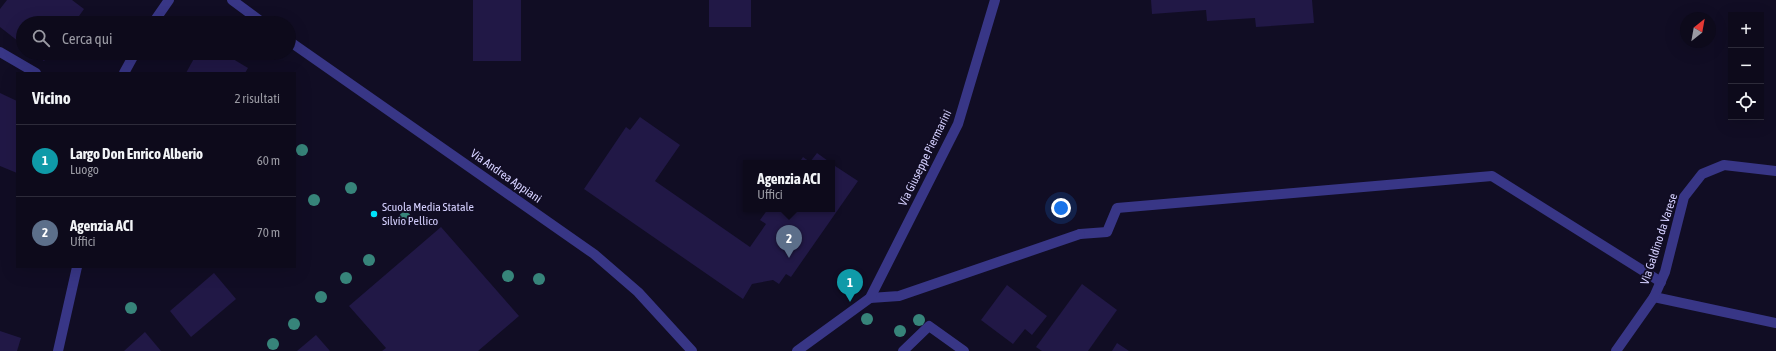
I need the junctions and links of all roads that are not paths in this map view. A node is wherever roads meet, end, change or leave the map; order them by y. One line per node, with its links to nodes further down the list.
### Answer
1 (169, 0): 4 (street)
2 (232, 0): 5 (street)
3 (995, 0): 15 (street, Via Giuseppe Piermarini)
4 (158, 16)
5 (254, 16)
6 (296, 46): 18 (street, Via Andrea Appiani)
7 (0, 52): 9 (street)
8 (131, 60): 10 (street)
9 (34, 72)
10 (125, 72)
11 (1776, 171): 13 (street, Via Galdino da Varese)
12 (76, 268): 17 (street)
13 (1661, 282): 14 (street, Via Galdino da Varese); 15 (street)
14 (1654, 297): 16 (street, Via Galdino da Varese); 22 (street, Via Galdino da Varese)
15 (870, 298): 19 (street, Via Giuseppe Piermarini)
16 (1776, 323)
17 (58, 351)
18 (692, 351)
19 (797, 351)
20 (903, 351): 21 (street)
21 (964, 351)
22 (1616, 351)

